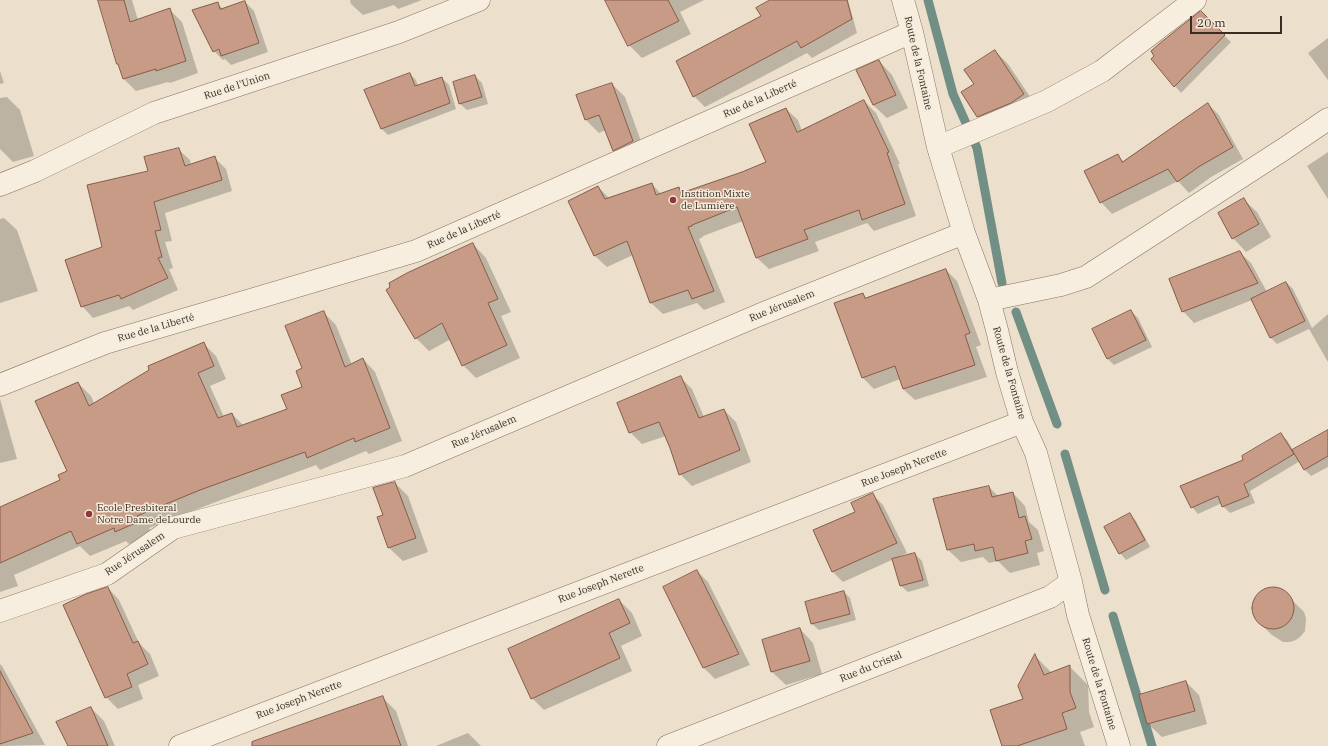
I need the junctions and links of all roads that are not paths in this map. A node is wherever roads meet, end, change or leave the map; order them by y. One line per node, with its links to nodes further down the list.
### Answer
1 (479, 0): 7 (street, Rue de l'Union)
2 (903, 0): 4 (street, Route de la Fontaine)
3 (1195, 0): 6 (street)
4 (912, 32): 6 (street, Route de la Fontaine); 10 (street, Rue de la Liberté)
5 (1328, 119): 9 (street)
6 (938, 146): 8 (street, Route de la Fontaine)
7 (0, 185)
8 (964, 233): 9 (street, Route de la Fontaine); 13 (street, Rue Jérusalem)
9 (989, 300): 11 (street, Route de la Fontaine)
10 (0, 385)
11 (1022, 422): 12 (street, Route de la Fontaine); 14 (street, Rue Joseph Nerette)
12 (1071, 582): 15 (street, Rue du Cristal); 16 (street, Route de la Fontaine)
13 (0, 612)
14 (180, 746)
15 (668, 746)
16 (1119, 746)

